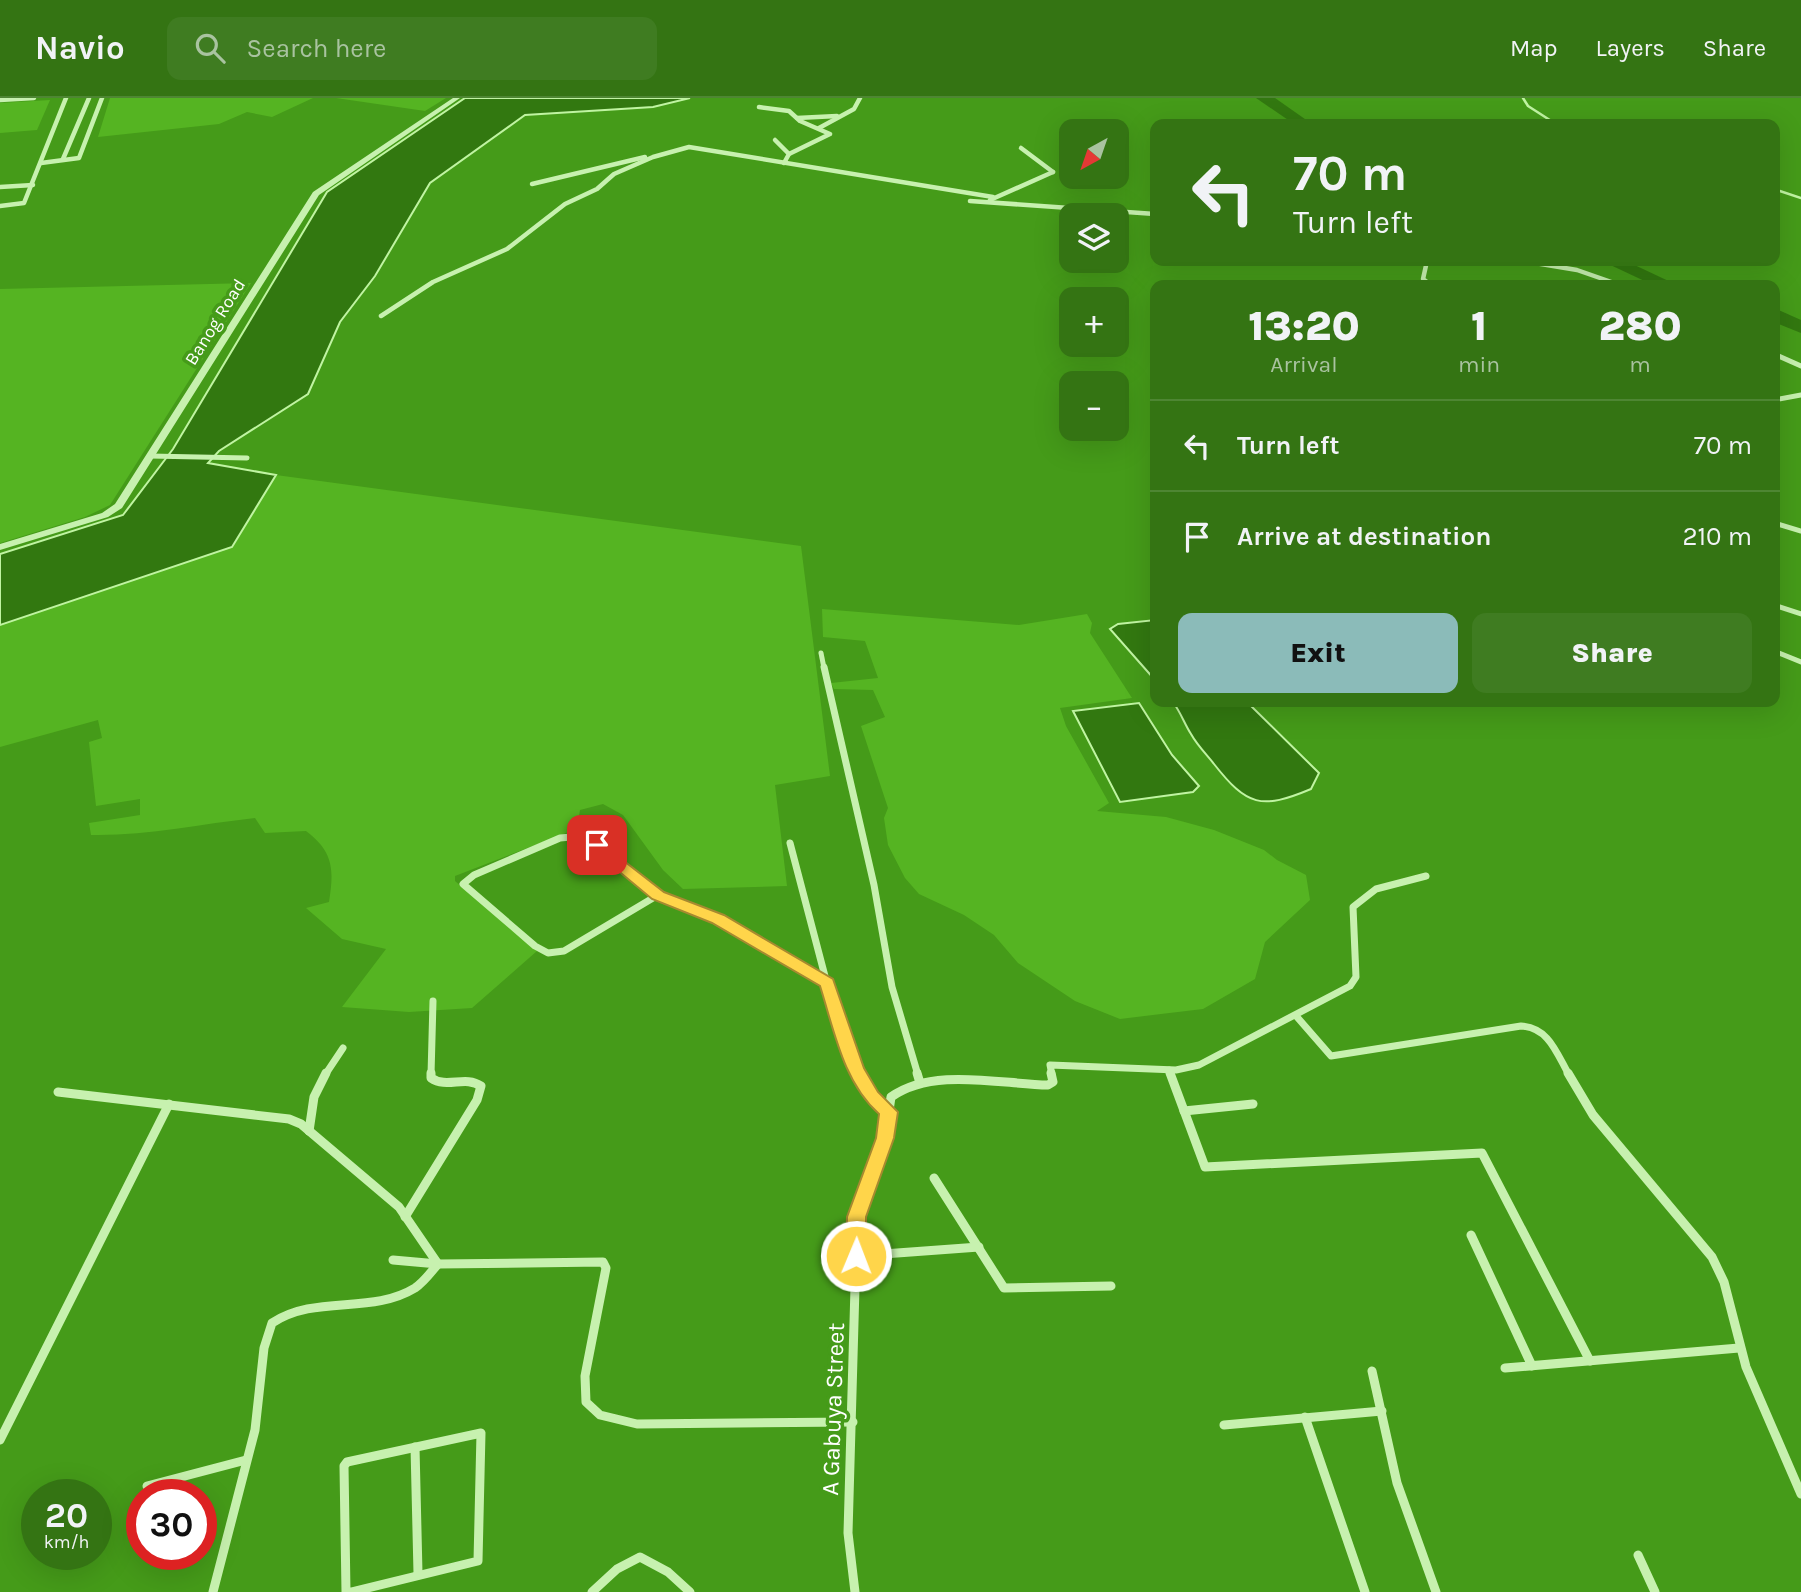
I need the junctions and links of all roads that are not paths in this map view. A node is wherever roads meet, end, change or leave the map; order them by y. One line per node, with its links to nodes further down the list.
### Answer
1 (34, 98): 7 (street)
2 (66, 98): 17 (street)
3 (89, 98): 16 (street)
4 (102, 98): 16 (street)
5 (457, 98): 33 (street, Banog Road)
6 (860, 98): 9 (street)
7 (0, 100)
8 (759, 107): 10 (street)
9 (838, 116): 10 (street); 11 (street)
10 (797, 118): 11 (street)
11 (819, 128): 14 (street)
12 (775, 140): 14 (street)
13 (1021, 148): 22 (street)
14 (789, 154): 18 (street)
15 (653, 157): 18 (street); 19 (street); 28 (street)
16 (63, 159): 17 (street)
17 (41, 163): 20 (street)
18 (784, 163): 22 (street)
19 (532, 184)
20 (33, 185): 21 (street); 24 (street)
21 (0, 187)
22 (991, 199): 23 (street); 25 (street)
23 (970, 201)
24 (0, 206)
25 (1150, 214)
26 (1566, 266): 27 (street)
27 (1606, 280)
28 (381, 316)
29 (1780, 357): 30 (street)
30 (1801, 366)
31 (1801, 395): 32 (street)
32 (1780, 399)
33 (150, 456): 34 (street); 37 (street, Banog Road)
34 (247, 458)
35 (1780, 525): 36 (street)
36 (1801, 531)
37 (0, 547)
38 (1780, 607): 39 (street)
39 (1801, 614)
40 (821, 653): 51 (street)
41 (1780, 653): 42 (street)
42 (1801, 662)
43 (790, 842): 46 (street)
44 (1426, 876): 48 (street)
45 (658, 895): 45 (street); 46 (street)
46 (827, 983): 56 (street)
47 (433, 1001): 59 (street)
48 (1297, 1017): 50 (street); 66 (street)
49 (344, 1048): 57 (street)
50 (1169, 1070): 51 (street); 55 (street)
51 (920, 1083): 56 (street, A Gabuya Street)
52 (58, 1092): 53 (street)
53 (169, 1104): 57 (street); 75 (street)
54 (1253, 1104): 55 (street)
55 (1184, 1111): 67 (street)
56 (889, 1112): 62 (street, A Gabuya Street)
57 (309, 1131): 59 (street)
58 (934, 1178): 61 (street)
59 (405, 1217): 64 (street)
60 (1471, 1235): 68 (street)
61 (979, 1247): 62 (street); 65 (street)
62 (856, 1256): 73 (street, A Gabuya Street)
63 (393, 1260): 64 (street)
64 (438, 1264): 73 (street); 77 (street)
65 (1111, 1286)
66 (1740, 1348): 67 (street); 79 (street)
67 (1590, 1361): 68 (street)
68 (1532, 1366): 69 (street)
69 (1505, 1368)
70 (1372, 1371): 71 (street)
71 (1382, 1411): 72 (street); 88 (street)
72 (1305, 1417): 74 (street); 87 (street)
73 (853, 1422): 86 (street, A Gabuya Street)
74 (1224, 1425)
75 (0, 1440)
76 (415, 1447): 81 (street); 81 (street); 83 (street)
77 (246, 1460): 78 (street); 82 (street)
78 (174, 1479)
79 (1801, 1494)
80 (1638, 1555): 89 (street)
81 (418, 1573): 83 (street)
82 (213, 1592)
83 (349, 1592)
84 (592, 1592): 85 (street)
85 (690, 1592)
86 (855, 1592)
87 (1365, 1592)
88 (1436, 1592)
89 (1655, 1592)

